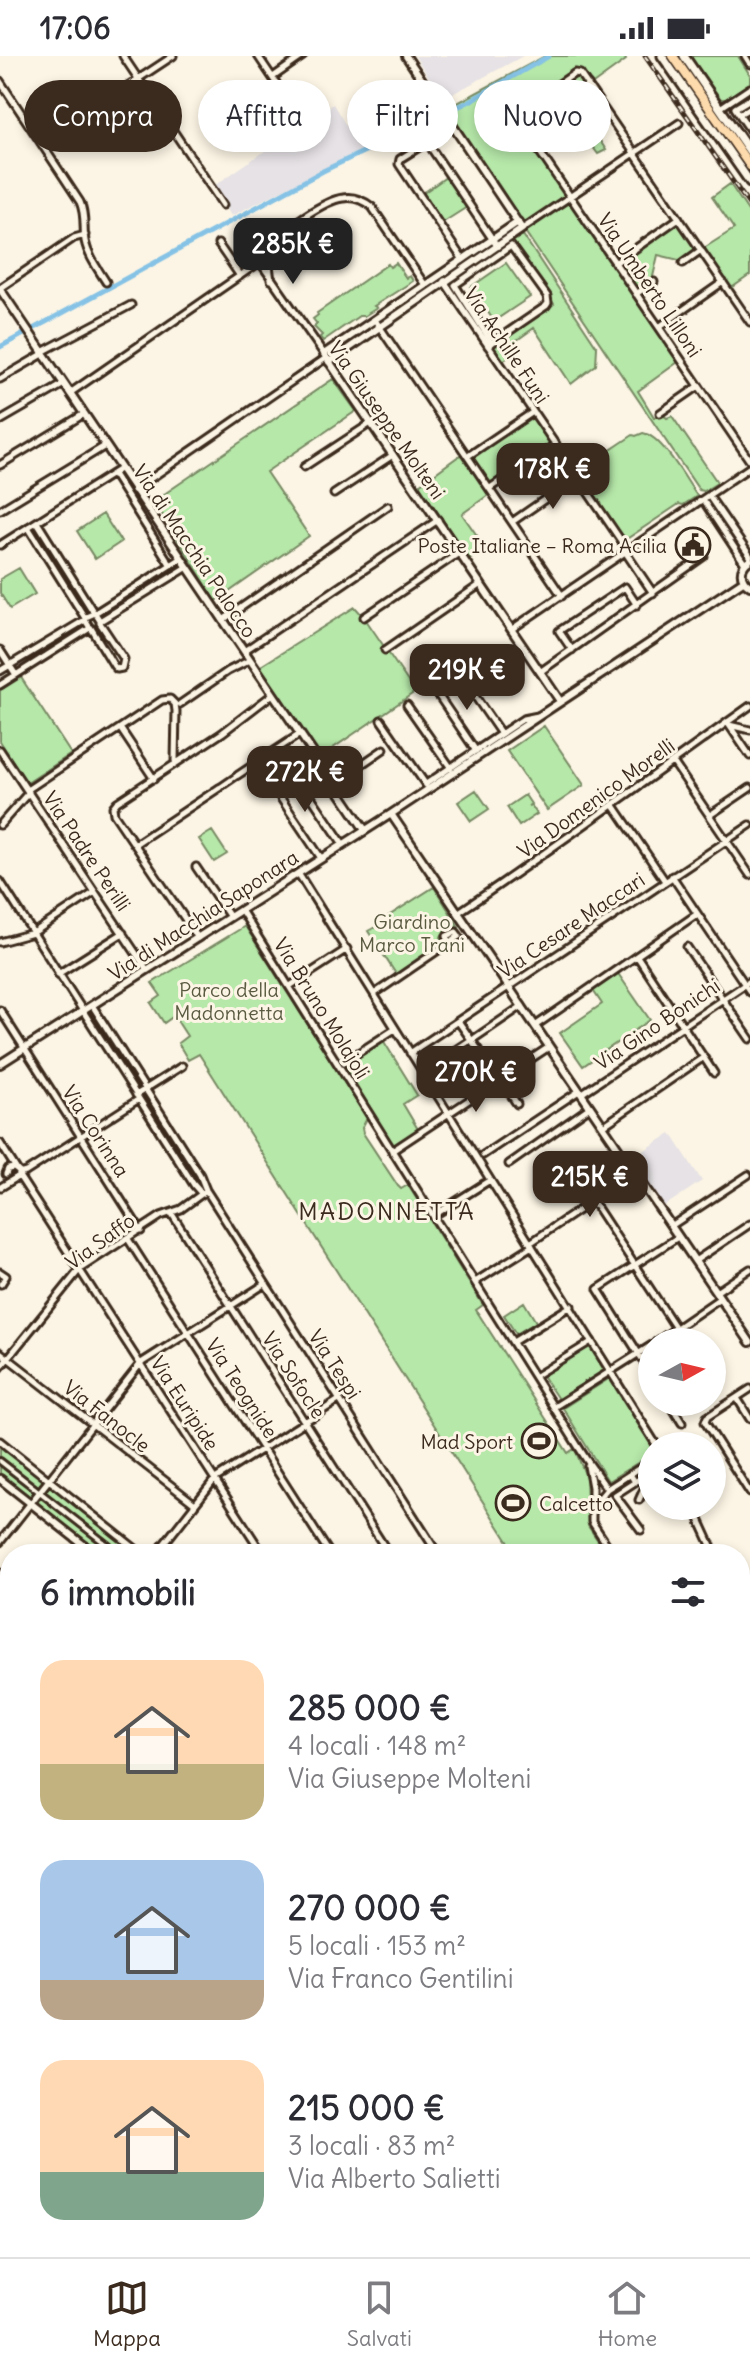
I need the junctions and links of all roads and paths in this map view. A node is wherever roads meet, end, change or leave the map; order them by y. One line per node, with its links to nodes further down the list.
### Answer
1 (123, 56): 12 (street)
2 (173, 56): 12 (street)
3 (258, 56): 11 (street)
4 (303, 56): 11 (street)
5 (406, 56): 36 (street)
6 (662, 56): 32 (main road)
7 (673, 56): 31 (main road)
8 (684, 56): 19 (main road)
9 (745, 56): 10 (street)
10 (750, 64)
11 (273, 77): 13 (street)
12 (139, 80)
13 (275, 80)
14 (565, 80): 15 (street)
15 (584, 80)
16 (0, 81): 22 (street)
17 (750, 88): 19 (street)
18 (750, 99): 21 (street)
19 (720, 108): 29 (main road)
20 (750, 108): 21 (street)
21 (739, 114): 25 (street)
22 (24, 117)
23 (611, 118): 30 (street)
24 (679, 123): 30 (street)
25 (750, 130)
26 (182, 144): 34 (street)
27 (47, 152): 38 (street)
28 (540, 152): 33 (street, Via Umberto Lilloni)
29 (750, 152)
30 (635, 153): 33 (street); 35 (street)
31 (750, 166)
32 (750, 182)
33 (571, 197): 37 (street); 46 (street, Via Umberto Lilloni)
34 (223, 205)
35 (679, 218): 42 (street); 46 (street)
36 (518, 222): 37 (street); 40 (street)
37 (522, 229): 40 (street)
38 (85, 235): 51 (street); 55 (street)
39 (242, 236): 45 (street, Via Giuseppe Molteni)
40 (495, 242): 44 (street); 44 (street)
41 (218, 244): 48 (street)
42 (701, 250): 47 (street); 53 (street)
43 (269, 258): 45 (street); 50 (street); 54 (street)
44 (466, 261): 49 (street)
45 (258, 263): 48 (street); 50 (street, Via Giuseppe Molteni)
46 (615, 263): 56 (street, Via Umberto Lilloni)
47 (683, 263)
48 (240, 276): 67 (street)
49 (442, 279): 54 (street); 59 (street); 61 (street, Via Achille Funi)
50 (271, 280): 63 (street, Via Giuseppe Molteni)
51 (106, 282)
52 (654, 282): 56 (street)
53 (723, 282): 58 (street); 60 (street)
54 (425, 285): 59 (street)
55 (0, 289): 62 (street, Via di Macchia Palocco)
56 (636, 294): 60 (street, Via Umberto Lilloni)
57 (131, 305): 62 (street)
58 (750, 322)
59 (377, 323): 63 (street); 76 (street)
60 (659, 327): 66 (street, Via Umberto Lilloni)
61 (490, 344): 61 (street); 68 (street, Via Achille Funi)
62 (43, 353): 64 (street); 65 (street, Via di Macchia Palocco)
63 (326, 358): 72 (street, Via Giuseppe Molteni); 85 (street)
64 (0, 379)
65 (64, 384): 67 (street, Via di Macchia Palocco); 71 (street)
66 (699, 386): 69 (street); 77 (street, Via Umberto Lilloni)
67 (70, 393): 70 (street, Via di Macchia Palocco)
68 (533, 412): 73 (street, Via Achille Funi); 76 (street)
69 (660, 413)
70 (84, 414): 74 (street, Via di Macchia Palocco); 78 (street)
71 (0, 421)
72 (371, 423): 75 (street, Via Giuseppe Molteni); 79 (street)
73 (556, 444): 83 (street, Via Achille Funi); 84 (street)
74 (105, 446): 81 (street, Via di Macchia Palocco); 89 (street)
75 (393, 455): 86 (street); 90 (street, Via Giuseppe Molteni)
76 (468, 456): 84 (street)
77 (750, 461)
78 (0, 465)
79 (304, 467)
80 (750, 467): 87 (street)
81 (120, 469): 82 (street); 85 (street, Via di Macchia Palocco)
82 (113, 474): 91 (street); 100 (street, Via di Macchia Palocco)
83 (578, 477): 92 (street); 95 (street, Via Achille Funi)
84 (490, 488): 92 (street)
85 (134, 490): 98 (street, Via di Macchia Palocco)
86 (334, 494)
87 (706, 498): 95 (street); 99 (street)
88 (388, 506): 111 (street)
89 (0, 510)
90 (438, 520): 96 (street, Via Giuseppe Molteni); 116 (street)
91 (37, 522): 93 (street); 110 (street)
92 (512, 522): 107 (street)
93 (28, 527): 94 (street); 110 (street)
94 (0, 545)
95 (627, 552): 106 (street, Via Achille Funi); 107 (street)
96 (459, 553): 104 (street, Via Giuseppe Molteni); 109 (street)
97 (704, 556): 106 (street)
98 (180, 559): 100 (street); 101 (street, Via di Macchia Palocco)
99 (748, 560): 103 (street)
100 (170, 565): 102 (street, Via di Macchia Palocco); 110 (street)
101 (186, 568): 102 (street); 111 (street, Via di Macchia Palocco)
102 (174, 576): 110 (street)
103 (743, 581): 105 (street); 127 (street, Via di Macchia Saponara)
104 (481, 584): 112 (street, Via Giuseppe Molteni); 114 (street)
105 (750, 586)
106 (653, 593): 108 (street)
107 (562, 596): 112 (street)
108 (637, 605): 115 (street); 115 (street)
109 (364, 617)
110 (92, 620): 110 (street); 118 (street); 122 (street)
111 (223, 620): 116 (street, Via di Macchia Palocco)
112 (512, 629): 120 (street, Via Giuseppe Molteni)
113 (0, 650): 118 (street)
114 (385, 650)
115 (572, 650): 120 (street)
116 (244, 651): 117 (street, Via di Macchia Palocco)
117 (250, 660): 126 (street, Via di Macchia Palocco); 128 (street)
118 (9, 665): 119 (street); 122 (street)
119 (0, 671)
120 (540, 672): 125 (street, Via Giuseppe Molteni)
121 (459, 673): 138 (street)
122 (16, 675): 123 (street)
123 (0, 685)
124 (434, 689): 141 (street)
125 (553, 690): 127 (street, Via Giuseppe Molteni); 131 (street)
126 (273, 694): 137 (street, Via di Macchia Palocco); 148 (street)
127 (560, 701): 131 (street, Via di Macchia Saponara)
128 (180, 704)
129 (407, 705): 146 (street)
130 (750, 706): 134 (street, Via Domenico Morelli)
131 (550, 707): 132 (street, Via di Macchia Saponara)
132 (538, 716): 138 (street); 150 (street, Via di Macchia Saponara)
133 (381, 720): 150 (street)
134 (728, 724): 136 (street); 142 (street); 144 (street, Via Domenico Morelli)
135 (120, 728): 143 (street); 148 (street); 153 (street)
136 (750, 730)
137 (300, 734): 147 (street); 149 (street, Via di Macchia Palocco)
138 (501, 734): 141 (street)
139 (384, 749): 149 (street)
140 (0, 750): 153 (street, Via Padre Perilli)
141 (476, 751): 146 (street)
142 (750, 756)
143 (175, 761)
144 (673, 762): 155 (street, Via Domenico Morelli); 157 (street)
145 (291, 767): 163 (street)
146 (451, 768): 150 (street)
147 (238, 775): 151 (street)
148 (154, 779): 162 (street)
149 (333, 784): 160 (street, Via di Macchia Palocco)
150 (426, 785): 156 (street, Via di Macchia Saponara)
151 (219, 788): 162 (street)
152 (750, 788): 157 (street)
153 (28, 791): 158 (street); 171 (street, Via Padre Perilli)
154 (280, 797): 164 (street)
155 (613, 804): 170 (street); 173 (street, Via Domenico Morelli)
156 (391, 814): 160 (street, Via di Macchia Saponara); 173 (street)
157 (710, 815): 161 (street)
158 (0, 825)
159 (750, 825): 161 (street, Via Cesare Maccari)
160 (365, 830): 163 (street, Via di Macchia Saponara)
161 (727, 839): 167 (street); 168 (street, Via Cesare Maccari)
162 (135, 844): 178 (street)
163 (343, 844): 164 (street, Via di Macchia Saponara)
164 (321, 858): 166 (street, Via di Macchia Saponara)
165 (196, 867): 175 (street)
166 (298, 873): 172 (street, Via di Macchia Saponara); 182 (street)
167 (750, 875)
168 (672, 876): 170 (street, Via Cesare Maccari); 174 (street)
169 (0, 881): 176 (street, Via Tespi)
170 (665, 881): 188 (street, Via Cesare Maccari)
171 (95, 892): 176 (street); 177 (street, Via Padre Perilli)
172 (241, 910): 175 (street, Via di Macchia Saponara); 187 (street, Via Bruno Molajoli)
173 (459, 912): 188 (street)
174 (697, 914): 183 (street); 186 (street)
175 (230, 917): 178 (street, Via di Macchia Saponara)
176 (33, 933): 179 (street); 185 (street, Via Tespi)
177 (123, 933): 184 (street, Via Padre Perilli); 185 (street)
178 (198, 938): 184 (street, Via di Macchia Saponara)
179 (0, 942)
180 (449, 943): 190 (street)
181 (687, 947): 191 (street)
182 (347, 949): 187 (street); 190 (street)
183 (637, 956): 199 (street); 200 (street)
184 (147, 970): 192 (street, Via di Macchia Saponara)
185 (58, 974): 195 (street, Via Tespi)
186 (747, 983): 189 (street); 191 (street, Via Gino Bonichi)
187 (290, 986): 223 (street, Via Bruno Molajoli)
188 (508, 987): 193 (street); 197 (street, Via Cesare Maccari)
189 (750, 992)
190 (374, 994): 201 (street)
191 (722, 999): 199 (street, Via Gino Bonichi); 202 (street)
192 (92, 1005): 195 (street, Via di Macchia Saponara); 196 (street, Via Tespi)
193 (522, 1006): 200 (street); 210 (street)
194 (0, 1010): 203 (street, Via Corinna)
195 (82, 1012): 198 (street, Via Tespi); 203 (street, Via di Macchia Saponara)
196 (100, 1017): 198 (street); 213 (street, Via Tespi)
197 (458, 1021): 205 (street, Via Cesare Maccari); 212 (street)
198 (90, 1024): 215 (street, Via Tespi)
199 (683, 1025): 206 (street); 214 (street, Via Gino Bonichi)
200 (535, 1026): 204 (street)
201 (395, 1029): 205 (street); 207 (street)
202 (750, 1039)
203 (24, 1049): 208 (street, Via di Macchia Saponara); 221 (street, Via Corinna)
204 (546, 1049): 212 (street); 214 (street)
205 (410, 1053): 210 (street)
206 (704, 1057): 211 (street); 220 (street)
207 (344, 1062)
208 (0, 1064)
209 (182, 1066): 213 (street)
210 (422, 1072): 219 (street)
211 (714, 1073)
212 (501, 1080): 217 (street); 219 (street)
213 (145, 1089): 215 (street); 216 (street, Via Tespi)
214 (580, 1092): 218 (street); 224 (street, Via Gino Bonichi)
215 (139, 1099): 216 (street); 221 (street); 233 (street, Via Tespi)
216 (151, 1099): 233 (street, Via Tespi)
217 (517, 1104)
218 (590, 1107): 220 (street); 225 (street)
219 (449, 1115): 223 (street); 231 (street)
220 (603, 1126): 227 (street)
221 (81, 1137): 228 (street); 239 (street, Via Corinna)
222 (0, 1143): 228 (street)
223 (392, 1151): 236 (street, Via Bruno Molajoli)
224 (483, 1155)
225 (509, 1164)
226 (0, 1168): 230 (street)
227 (634, 1173): 234 (street); 238 (street)
228 (19, 1174): 230 (street); 230 (street); 245 (street, Via Euripide)
229 (748, 1175): 238 (street)
230 (8, 1177): 232 (street)
231 (490, 1180): 236 (street); 242 (street)
232 (0, 1188)
233 (204, 1192): 235 (street, Via Saffo); 250 (street, Via Tespi)
234 (592, 1200): 242 (street); 244 (street)
235 (172, 1214): 239 (street, Via Saffo); 253 (street, Via Sofocle)
236 (433, 1216): 248 (street, Via Bruno Molajoli)
237 (750, 1224): 243 (street)
238 (670, 1227): 240 (street)
239 (141, 1231): 241 (street, Via Saffo)
240 (678, 1237): 243 (street); 244 (street)
241 (128, 1239): 245 (street, Via Saffo); 256 (street, Via Teognide)
242 (531, 1245): 248 (street); 252 (street)
243 (695, 1261): 251 (street)
244 (635, 1265): 254 (street); 260 (street)
245 (80, 1269): 263 (street, Via Saffo); 264 (street, Via Euripide)
246 (750, 1269): 251 (street)
247 (0, 1272): 249 (street)
248 (475, 1282): 258 (street, Via Bruno Molajoli)
249 (1, 1284)
250 (265, 1284): 253 (street); 270 (street, Via Tespi)
251 (718, 1295): 255 (street); 259 (street)
252 (571, 1306): 257 (street); 258 (street)
253 (231, 1307): 256 (street); 274 (street, Via Sofocle)
254 (675, 1328)
255 (677, 1328)
256 (188, 1334): 264 (street); 279 (street, Via Teognide)
257 (592, 1341): 266 (street); 267 (street)
258 (513, 1342): 267 (street, Via Bruno Molajoli)
259 (750, 1342)
260 (638, 1351)
261 (0, 1352): 263 (street, Via Fanocle)
262 (638, 1354): 266 (street)
263 (8, 1358): 265 (street, Via Saffo); 276 (street, Via Fanocle)
264 (141, 1363): 276 (street); 285 (street, Via Euripide)
265 (0, 1368)
266 (611, 1372): 271 (street); 277 (street)
267 (535, 1376): 271 (street, Via Bruno Molajoli)
268 (750, 1389): 269 (street)
269 (737, 1398): 273 (street); 291 (street)
270 (339, 1400): 274 (street); 305 (street, Via Tespi)
271 (554, 1407): 280 (street, Via Bruno Molajoli)
272 (678, 1416): 275 (street)
273 (750, 1419)
274 (304, 1422): 279 (street); 304 (street, Via Sofocle)
275 (682, 1423)
276 (93, 1425): 286 (street); 293 (street, Via Fanocle)
277 (648, 1432)
278 (0, 1441): 286 (street)
279 (263, 1449): 285 (street); 303 (street, Via Teognide)
280 (586, 1459): 289 (street, Via Bruno Molajoli); 294 (street)
281 (0, 1461): 290 (street)
282 (638, 1469): 283 (street)
283 (630, 1474): 288 (street); 289 (street)
284 (0, 1479): 292 (street)
285 (215, 1479): 293 (street); 302 (street, Via Euripide)
286 (49, 1480): 290 (street); 300 (street)
287 (638, 1480): 288 (street)
288 (635, 1482): 296 (street)
289 (607, 1489): 294 (street)
290 (39, 1492): 292 (street); 299 (street)
291 (750, 1493)
292 (31, 1503): 297 (street); 298 (street)
293 (195, 1504): 301 (street)
294 (592, 1508): 306 (street)
295 (699, 1520): 307 (street)
296 (641, 1530)
297 (0, 1542)
298 (82, 1544)
299 (106, 1544)
300 (129, 1544)
301 (164, 1544)
302 (257, 1544)
303 (324, 1544)
304 (383, 1544)
305 (432, 1544)
306 (606, 1544)
307 (710, 1544)

